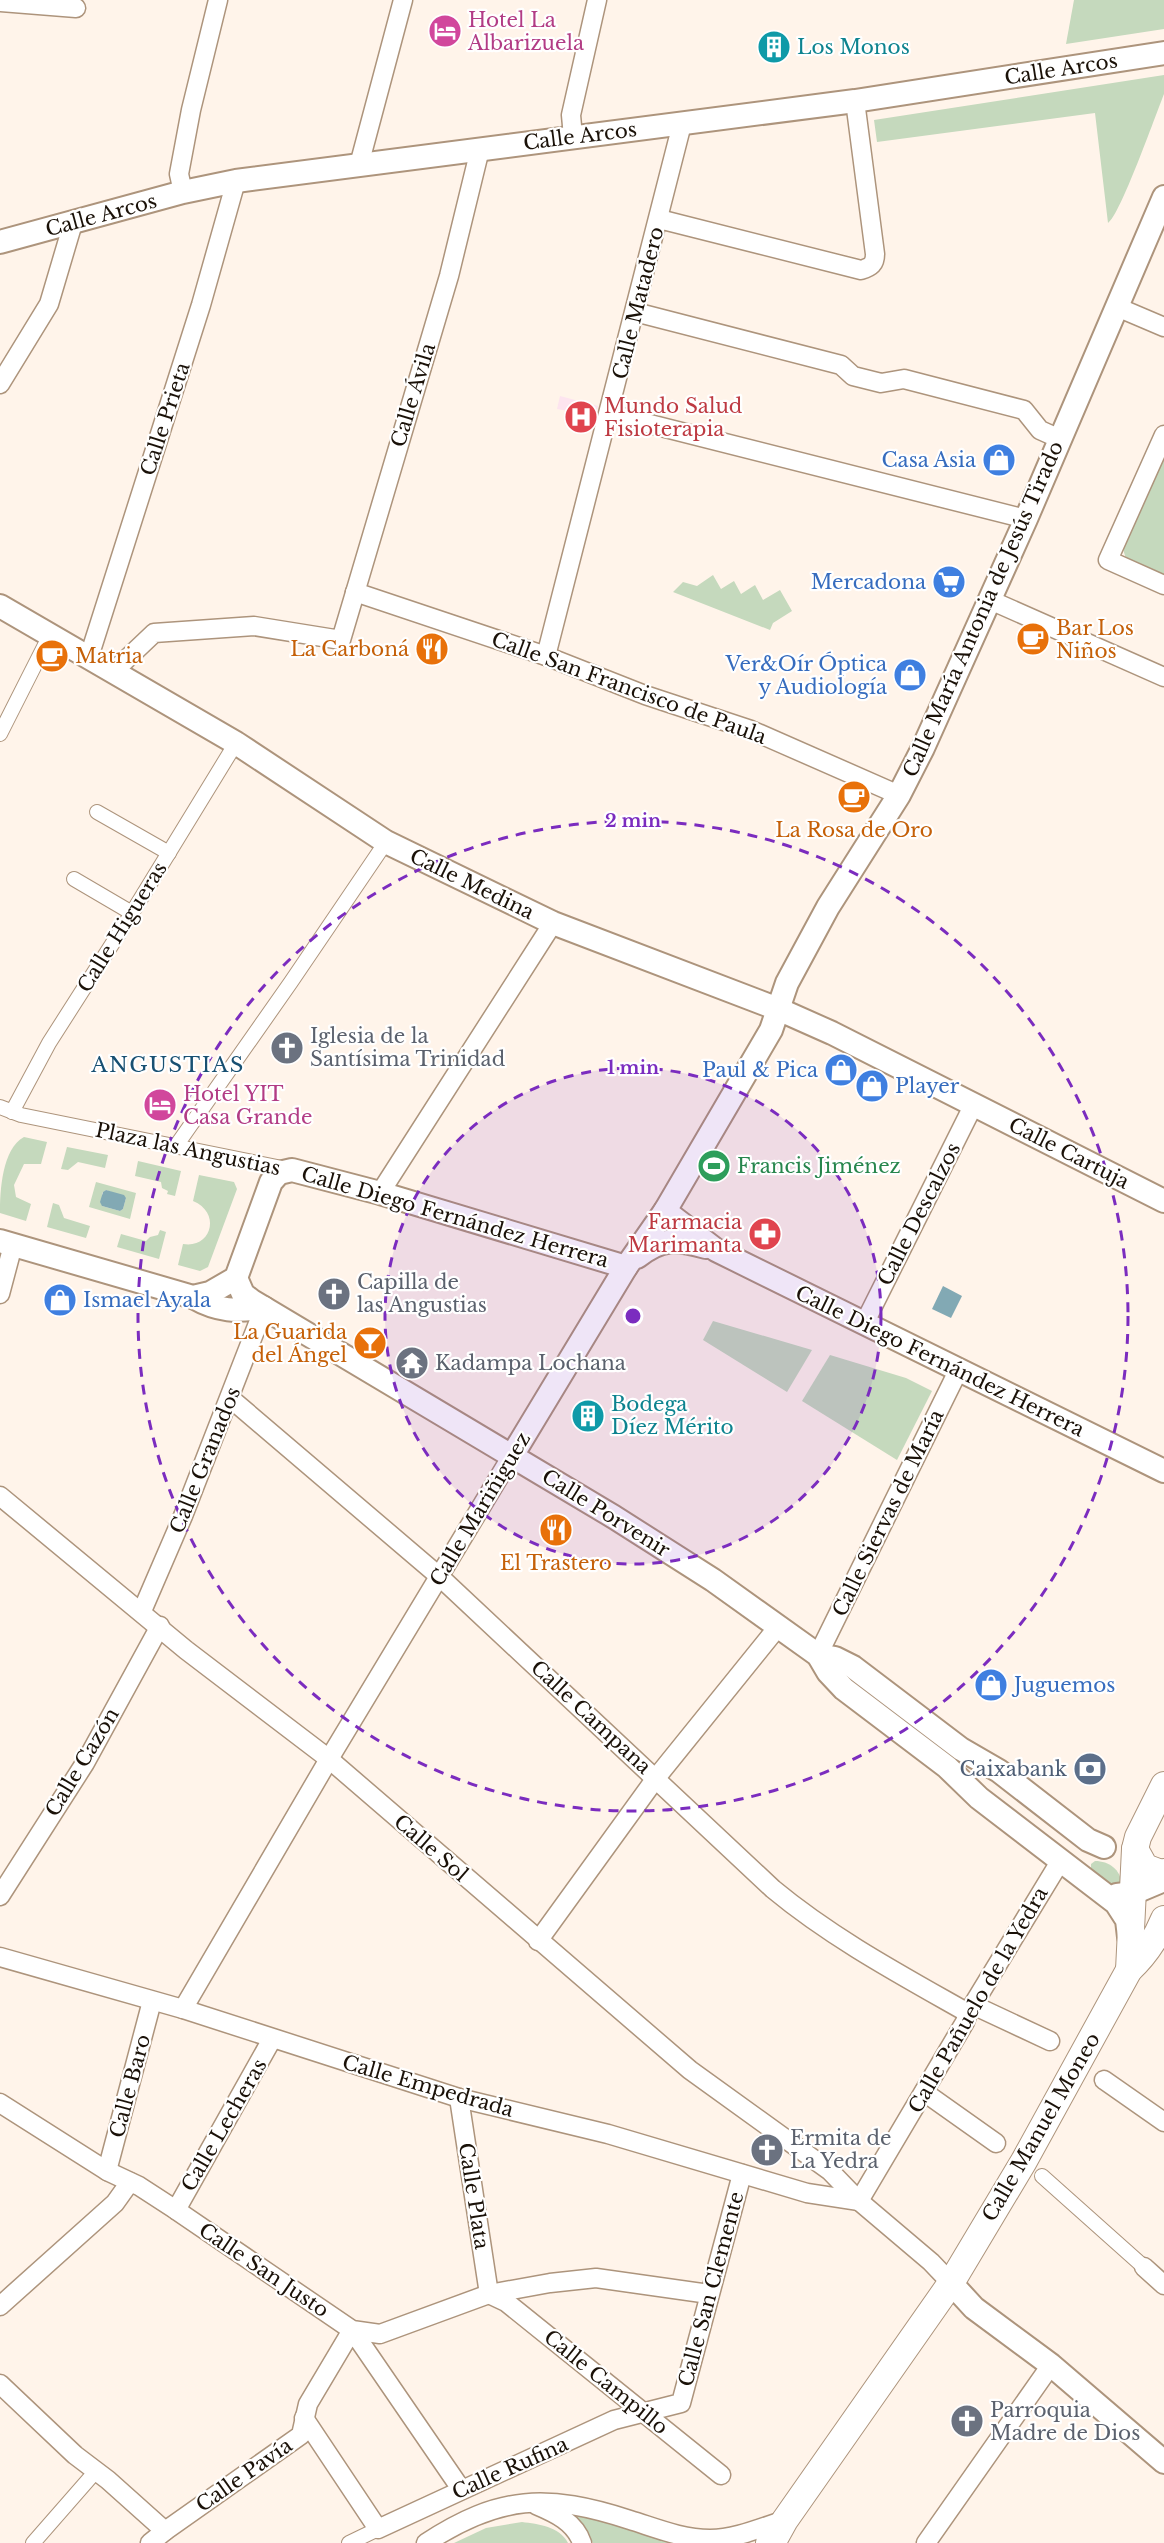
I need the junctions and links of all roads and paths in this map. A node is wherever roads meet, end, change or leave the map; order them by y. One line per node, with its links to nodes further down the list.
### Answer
1 (218, 0): 13 (street)
2 (403, 0): 11 (street)
3 (597, 0): 9 (street)
4 (0, 2): 5 (street)
5 (76, 8)
6 (1164, 53): 7 (street, Calle Arcos)
7 (855, 101): 8 (street, Calle Arcos); 15 (street)
8 (682, 124): 9 (street, Calle Arcos); 15 (street, Calle Matadero)
9 (573, 137): 10 (street, Calle Arcos)
10 (480, 148): 11 (street, Calle Arcos); 27 (street, Calle Ávila)
11 (359, 165): 12 (street, Calle Arcos)
12 (236, 181): 13 (street, Calle Arcos); 32 (street, Calle Prieta)
13 (183, 192): 16 (street, Calle Arcos)
14 (1164, 197): 18 (street, Calle María Antonia de Jesús Tirado)
15 (659, 219): 19 (street, Calle Matadero)
16 (73, 223): 17 (street, Calle Arcos); 21 (street)
17 (0, 242)
18 (1117, 307): 20 (street); 24 (street, Calle María Antonia de Jesús Tirado)
19 (635, 312): 22 (street, Calle Matadero); 24 (street)
20 (1164, 327)
21 (0, 384)
22 (610, 414): 25 (street); 31 (street, Calle Matadero)
23 (1164, 435): 26 (street)
24 (1060, 439): 25 (street, Calle María Antonia de Jesús Tirado)
25 (1026, 519): 28 (street, Calle María Antonia de Jesús Tirado)
26 (1164, 585)
27 (355, 592): 31 (street, Calle San Francisco de Paula); 33 (street, Calle Ávila)
28 (990, 600): 34 (street); 37 (street, Calle María Antonia de Jesús Tirado)
29 (0, 606): 32 (street, Calle Medina)
30 (45, 645): 35 (street)
31 (546, 656): 37 (street, Calle San Francisco de Paula)
32 (89, 657): 33 (street, Calle Medina)
33 (114, 671): 36 (street, Calle Medina)
34 (1164, 677)
35 (0, 734)
36 (236, 743): 39 (street, Calle Medina); 40 (street, Calle Higueras)
37 (899, 795): 44 (street, Calle María Antonia de Jesús Tirado)
38 (97, 813): 40 (street)
39 (386, 842): 43 (street, Calle Medina); 47 (street)
40 (169, 853): 42 (street, Calle Higueras)
41 (74, 879): 42 (street)
42 (132, 913): 46 (street, Calle Higueras)
43 (553, 923): 44 (street, Calle Medina); 49 (street)
44 (778, 1009): 45 (street, Calle Medina); 51 (street, Calle Mariñiguez)
45 (974, 1104): 50 (street, Calle Cartuja); 59 (street, Calle Descalzos)
46 (6, 1109): 47 (street, Plaza las Angustias)
47 (176, 1146): 48 (street, Plaza las Angustias)
48 (292, 1170): 49 (street, Calle Diego Fernández Herrera); 55 (street, Plaza las Angustias)
49 (380, 1193): 54 (street, Calle Diego Fernández Herrera)
50 (1164, 1200)
51 (665, 1211): 53 (street, Calle Diego Fernández Herrera); 54 (street, Calle Mariñiguez)
52 (7, 1243): 56 (street); 57 (street)
53 (716, 1250): 54 (street, Calle Diego Fernández Herrera); 59 (street, Calle Diego Fernández Herrera)
54 (626, 1267): 62 (street, Calle Mariñiguez)
55 (236, 1278): 57 (street); 58 (street, Calle Porvenir)
56 (0, 1294)
57 (193, 1297): 58 (street)
58 (264, 1308): 61 (street, Calle Granados); 62 (street, Calle Porvenir)
59 (864, 1324): 60 (street, Calle Diego Fernández Herrera)
60 (958, 1371): 63 (street, Calle Diego Fernández Herrera); 69 (street, Calle Siervas de María)
61 (230, 1398): 65 (street, Calle Campana); 66 (street, Calle Granados)
62 (513, 1454): 65 (street, Calle Mariñiguez); 68 (street, Calle Porvenir)
63 (1164, 1471)
64 (0, 1496): 66 (street, Calle Sol)
65 (440, 1577): 70 (street, Calle Mariñiguez); 71 (street, Calle Campana)
66 (142, 1611): 67 (street, Calle Sol)
67 (160, 1626): 70 (street, Calle Sol); 81 (street, Calle Cazón)
68 (777, 1628): 69 (street, Calle Porvenir); 71 (street)
69 (818, 1655): 73 (street, Calle Porvenir); 76 (street, Calle Porvenir)
70 (329, 1759): 83 (street, Calle Sol); 87 (street, Calle Mariñiguez)
71 (656, 1778): 83 (street); 88 (street, Calle Campana)
72 (1164, 1785): 74 (main road)
73 (1072, 1828): 75 (street, Calle Porvenir); 76 (street)
74 (1137, 1843): 75 (street); 77 (main road); 80 (main road)
75 (1104, 1847): 76 (street)
76 (1056, 1857): 79 (street, Calle Porvenir); 88 (street, Calle Pañuelo de la Yedra)
77 (1164, 1872)
78 (1164, 1880): 80 (street)
79 (1103, 1893): 80 (street); 85 (street, Calle Porvenir)
80 (1133, 1893): 85 (main road)
81 (0, 1896)
82 (1164, 1919): 85 (main road)
83 (538, 1941): 97 (street, Calle Sol)
84 (0, 1957): 86 (street, Calle Empedrada)
85 (1130, 1958): 106 (main road, Calle Manuel Moneo)
86 (152, 2001): 87 (street, Calle Empedrada); 98 (street, Calle Baro)
87 (183, 2009): 89 (street, Calle Empedrada)
88 (971, 2009): 90 (street, Calle Campana); 92 (street, Calle Pañuelo de la Yedra)
89 (272, 2039): 93 (street, Calle Empedrada); 104 (street, Calle Lecheras)
90 (1050, 2041)
91 (1104, 2080): 95 (street)
92 (924, 2092): 96 (street); 103 (street, Calle Pañuelo de la Yedra)
93 (459, 2098): 99 (street, Calle Empedrada); 108 (street, Calle Plata)
94 (0, 2103): 98 (street, Calle San Justo)
95 (1164, 2122)
96 (996, 2143)
97 (821, 2164): 102 (street); 103 (street, Calle Sol)
98 (107, 2171): 101 (street, Calle San Justo)
99 (742, 2174): 102 (street, Calle Empedrada); 109 (street, Calle San Clemente)
100 (1042, 2176): 105 (street)
101 (130, 2182): 104 (street, Calle San Justo); 110 (street)
102 (805, 2192): 103 (street, Calle Empedrada)
103 (859, 2202): 106 (street, Calle Sol)
104 (176, 2210): 111 (street, Calle San Justo)
105 (1144, 2267): 107 (street)
106 (951, 2283): 112 (street); 123 (main road, Calle Manuel Moneo)
107 (1164, 2285)
108 (489, 2294): 109 (street, Calle San Justo); 111 (street, Calle San Justo); 114 (street, Calle Campillo)
109 (709, 2294): 114 (street, Calle San Clemente)
110 (0, 2306)
111 (352, 2330): 115 (street, Calle Pavía); 119 (street, Calle San Justo)
112 (1051, 2365): 116 (street); 129 (street)
113 (0, 2384): 117 (street)
114 (644, 2412): 118 (street, Calle Campillo); 119 (street, Calle Rufina)
115 (304, 2418): 121 (street); 122 (street, Calle Pavía)
116 (1164, 2462)
117 (96, 2471): 122 (street); 124 (street)
118 (721, 2475)
119 (461, 2489): 121 (street, Calle Rufina)
120 (529, 2502): 123 (street); 127 (street); 128 (street)
121 (378, 2529): 126 (street, Calle Rufina)
122 (165, 2530): 125 (street, Calle Pavía)
123 (777, 2536)
124 (33, 2543)
125 (150, 2543)
126 (349, 2543)
127 (426, 2543)
128 (582, 2543)
129 (926, 2543)

